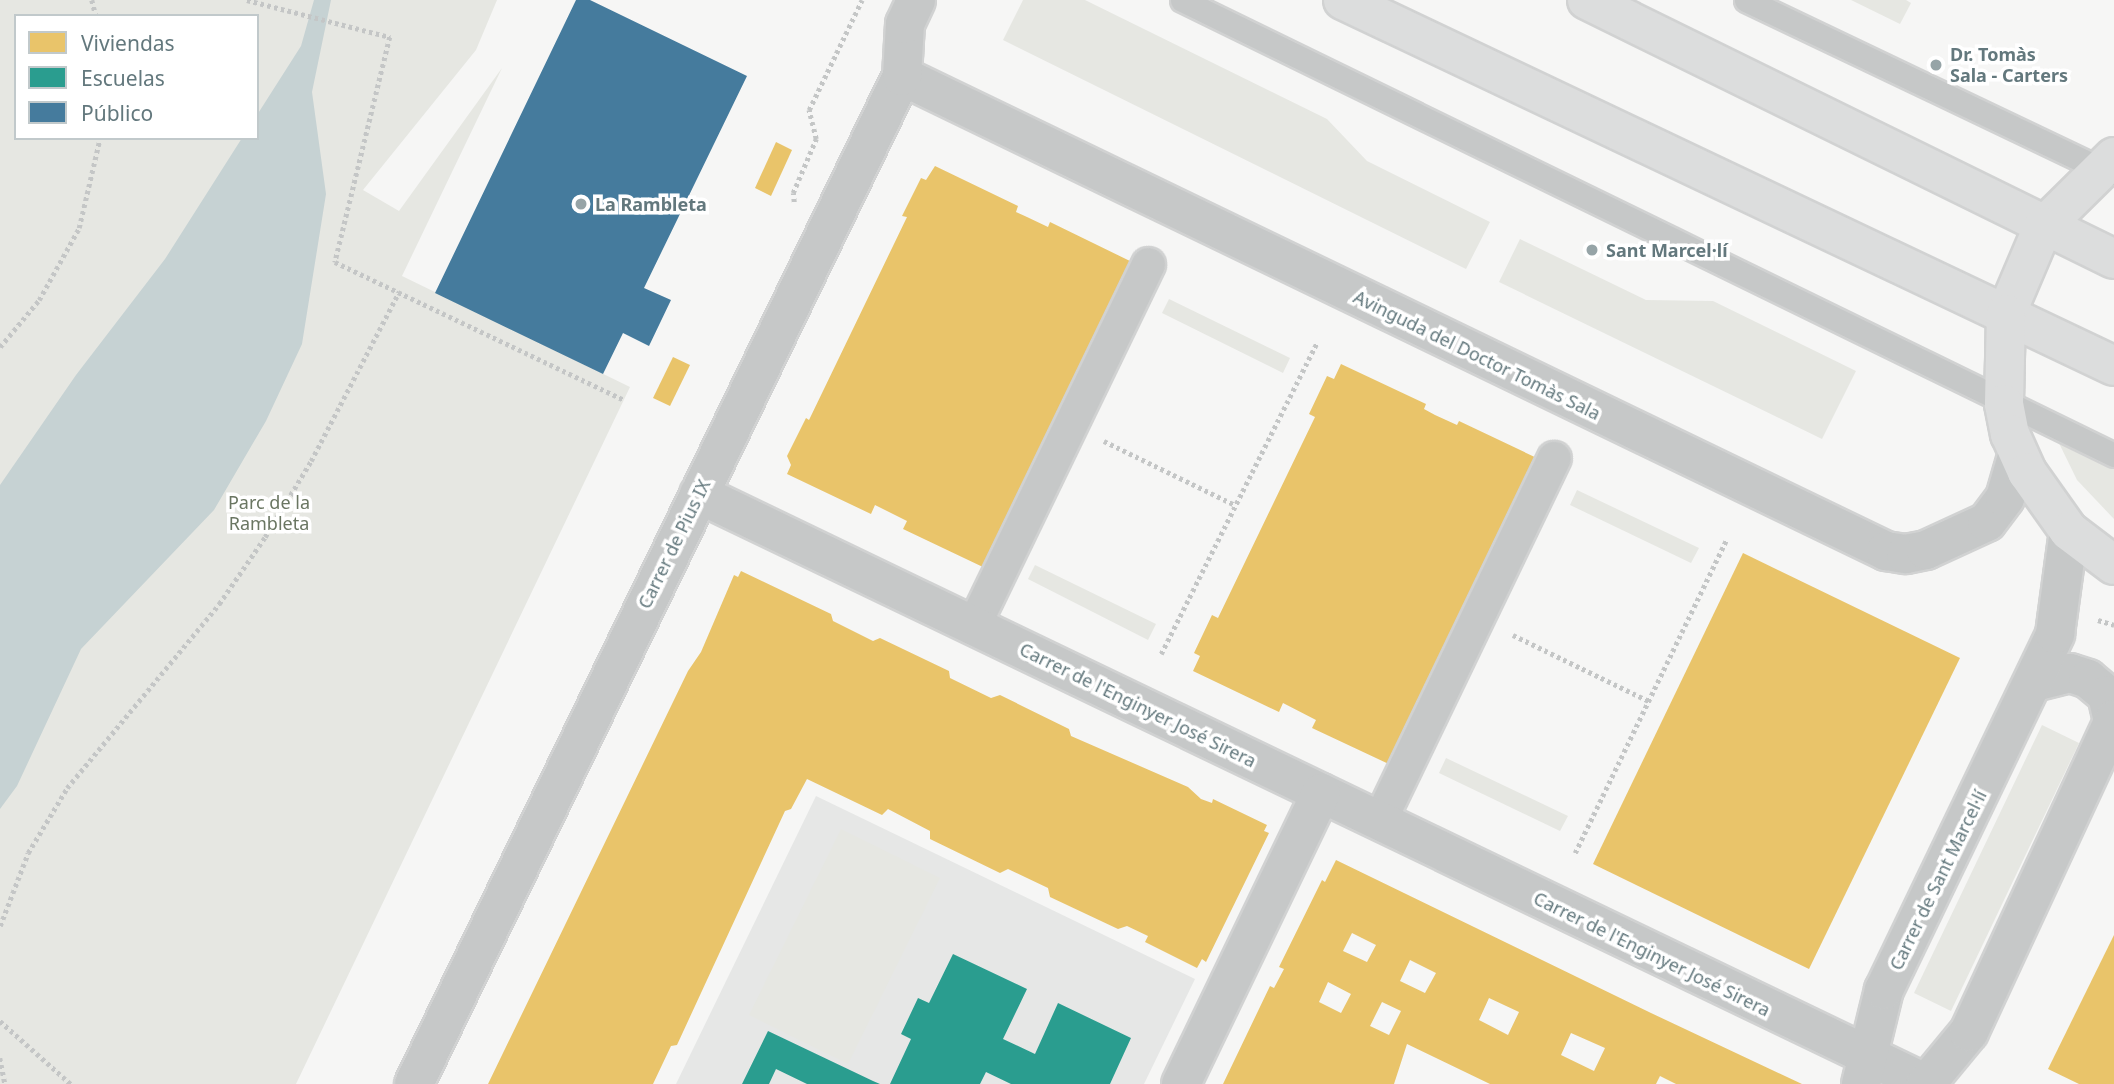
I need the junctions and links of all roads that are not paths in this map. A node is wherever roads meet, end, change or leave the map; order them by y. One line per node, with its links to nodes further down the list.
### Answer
1 (916, 0): 6 (street, Carrer de Pius IX)
2 (1182, 0): 13 (lane)
3 (1343, 0): 11 (main road)
4 (1587, 0): 8 (main road)
5 (1746, 0): 7 (lane)
6 (902, 76): 14 (street, Avinguda del Doctor Tomàs Sala); 17 (street, Carrer de Pius IX)
7 (2109, 167): 8 (main road)
8 (2043, 226): 9 (main road); 11 (main road)
9 (2114, 259)
10 (1148, 264): 20 (street)
11 (2006, 314): 12 (main road); 13 (main road)
12 (2114, 366)
13 (2004, 404): 14 (main road); 15 (lane)
14 (2018, 453): 18 (main road)
15 (2114, 454)
16 (1554, 458): 24 (street)
17 (699, 494): 20 (street, Carrer de l'Enginyer José Sirera); 26 (street, Carrer de Pius IX)
18 (2070, 531): 19 (main road); 21 (street, Carrer de Sant Marcel·lí)
19 (2114, 565)
20 (973, 626): 23 (street, Carrer de l'Enginyer José Sirera)
21 (2034, 682): 22 (street); 25 (street, Carrer de Sant Marcel·lí)
22 (2114, 721): 28 (street)
23 (1321, 793): 24 (street, Carrer de l'Enginyer José Sirera); 27 (street)
24 (1379, 821): 25 (street, Carrer de l'Enginyer José Sirera)
25 (1864, 1071): 28 (street, Carrer de l'Enginyer José Sirera)
26 (414, 1084)
27 (1181, 1084)
28 (1926, 1084)

